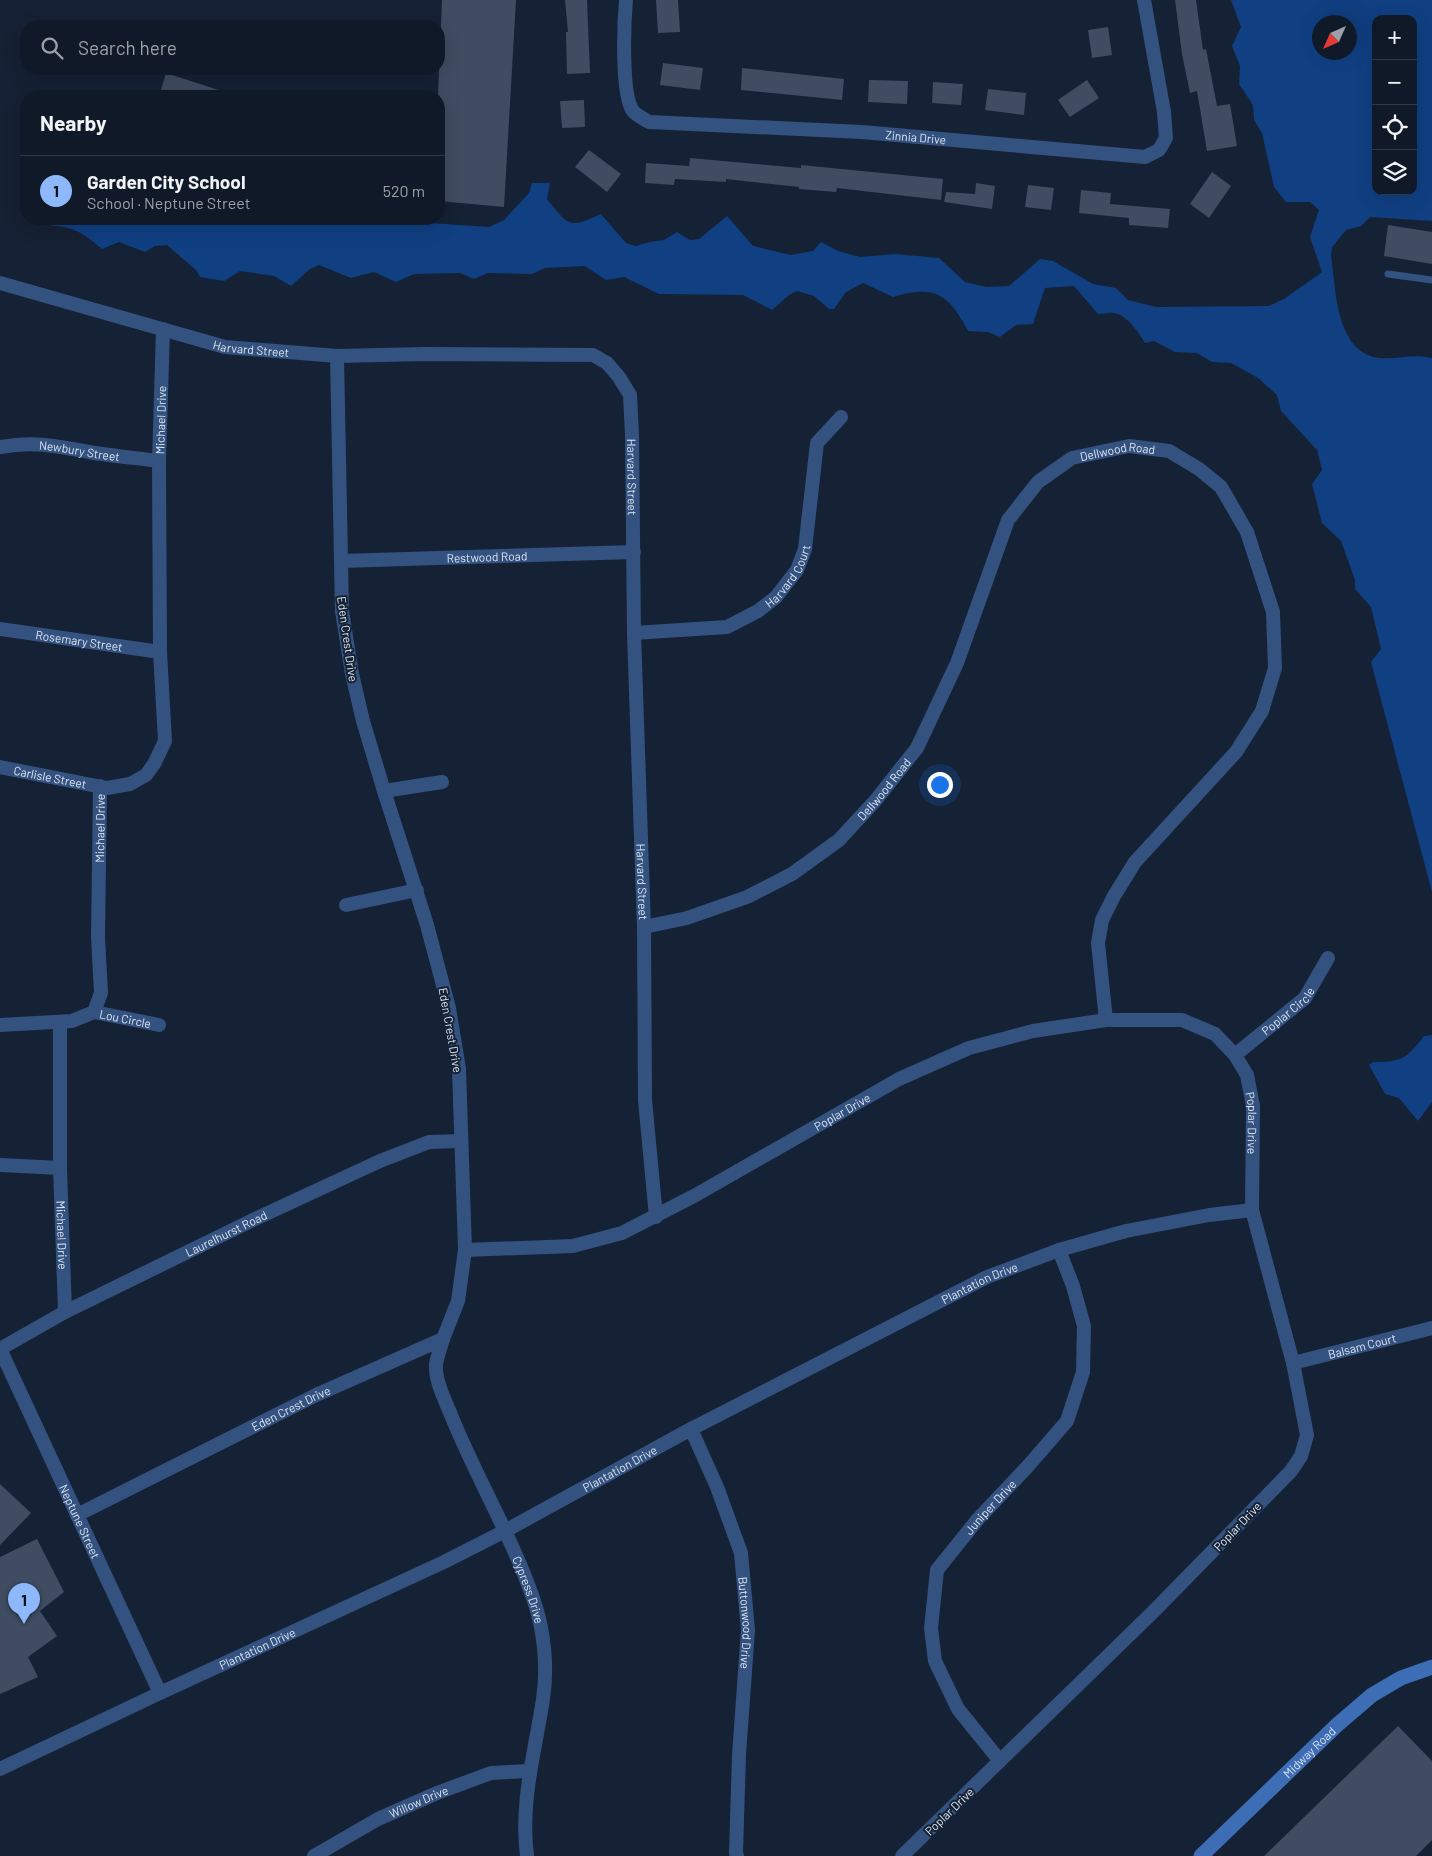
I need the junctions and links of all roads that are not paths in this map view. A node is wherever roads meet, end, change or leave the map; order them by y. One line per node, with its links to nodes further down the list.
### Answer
1 (626, 0): 2 (street, Zinnia Drive)
2 (1144, 0)
3 (1388, 274): 4 (lane)
4 (1432, 280)
5 (0, 283): 6 (street, Harvard Street)
6 (164, 329): 7 (street, Harvard Street); 10 (street, Michael Drive)
7 (337, 356): 11 (street, Harvard Street); 12 (street, Eden Crest Drive)
8 (841, 417): 14 (street, Harvard Court)
9 (0, 447): 10 (street, Newbury Street)
10 (159, 461): 15 (street, Michael Drive)
11 (634, 552): 12 (street, Restwood Road); 14 (street, Harvard Street)
12 (341, 561): 19 (street, Eden Crest Drive)
13 (0, 629): 15 (street, Rosemary Street)
14 (634, 633): 22 (street, Harvard Street)
15 (160, 652): 18 (street, Michael Drive)
16 (0, 767): 18 (street, Carlisle Street)
17 (442, 782): 19 (street)
18 (100, 786): 24 (street, Michael Drive)
19 (384, 791): 20 (street, Eden Crest Drive)
20 (416, 890): 21 (street); 30 (street, Eden Crest Drive)
21 (346, 905)
22 (644, 927): 25 (street, Dellwood Road); 34 (street, Harvard Street)
23 (1328, 958): 29 (street, Poplar Circle)
24 (94, 1012): 26 (street); 28 (street, Lou Circle)
25 (1106, 1020): 29 (street, Poplar Drive); 34 (street, Poplar Drive)
26 (60, 1023): 27 (street); 32 (street, Michael Drive)
27 (0, 1025)
28 (159, 1025)
29 (1235, 1055): 33 (street, Poplar Drive)
30 (460, 1141): 35 (street, Eden Crest Drive); 37 (street, Laurelhurst Road)
31 (0, 1165): 32 (street)
32 (60, 1168): 37 (street, Michael Drive)
33 (1252, 1210): 36 (street, Plantation Drive); 41 (street, Poplar Drive)
34 (656, 1217): 35 (street, Poplar Drive)
35 (465, 1250): 39 (street, Eden Crest Drive)
36 (1060, 1250): 42 (street, Plantation Drive); 47 (street, Juniper Drive)
37 (65, 1312): 40 (street, Laurelhurst Road)
38 (1432, 1328): 41 (street, Balsam Court)
39 (443, 1339): 43 (street, Eden Crest Drive); 44 (street, Cypress Drive)
40 (0, 1349): 43 (street, Neptune Street)
41 (1292, 1363): 47 (street, Poplar Drive)
42 (691, 1429): 44 (street, Plantation Drive); 52 (street, Buttonwood Drive)
43 (78, 1515): 46 (street, Neptune Street)
44 (505, 1531): 46 (street, Plantation Drive); 49 (street, Cypress Drive)
45 (1432, 1667): 54 (street, Midway Road)
46 (160, 1693): 48 (street, Plantation Drive)
47 (1000, 1761): 53 (street, Poplar Drive)
48 (0, 1769)
49 (529, 1772): 50 (street, Willow Drive); 51 (street, Cypress Drive)
50 (314, 1856)
51 (528, 1856)
52 (737, 1856)
53 (902, 1856)
54 (1201, 1856)

